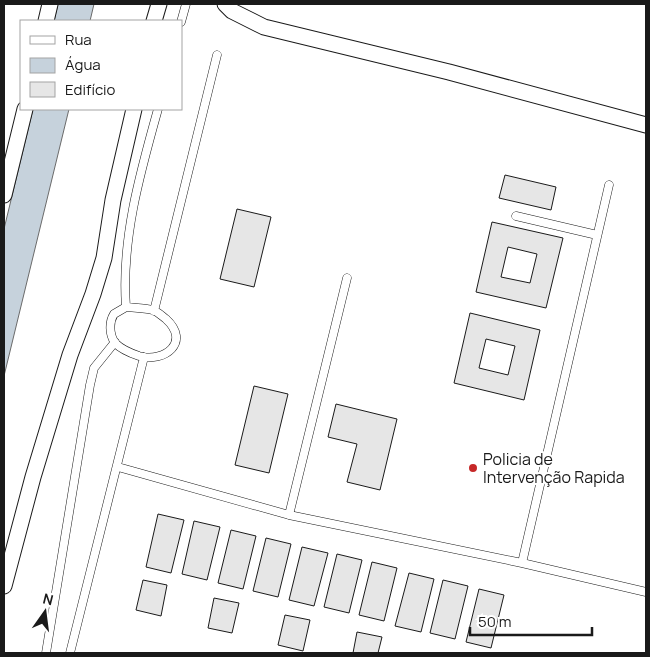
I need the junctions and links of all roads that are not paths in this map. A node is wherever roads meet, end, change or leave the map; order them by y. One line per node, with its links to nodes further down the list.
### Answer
1 (50, 4): 5 (street)
2 (159, 4): 6 (street)
3 (186, 4): 7 (lane)
4 (225, 4): 12 (street)
5 (46, 20)
6 (154, 20)
7 (182, 20)
8 (217, 55): 19 (lane)
9 (25, 110): 14 (street)
10 (134, 110): 25 (street)
11 (158, 110): 18 (lane)
12 (646, 125)
13 (609, 185): 16 (lane)
14 (4, 195)
15 (516, 216): 16 (lane)
16 (598, 235): 24 (lane)
17 (347, 278): 23 (lane)
18 (126, 307): 19 (lane); 20 (lane)
19 (154, 311): 21 (lane)
20 (115, 342): 21 (lane); 27 (lane)
21 (144, 357): 22 (lane)
22 (118, 467): 23 (lane); 28 (lane)
23 (289, 515): 24 (lane)
24 (522, 562): 26 (lane)
25 (4, 586)
26 (646, 592)
27 (46, 653)
28 (70, 653)

